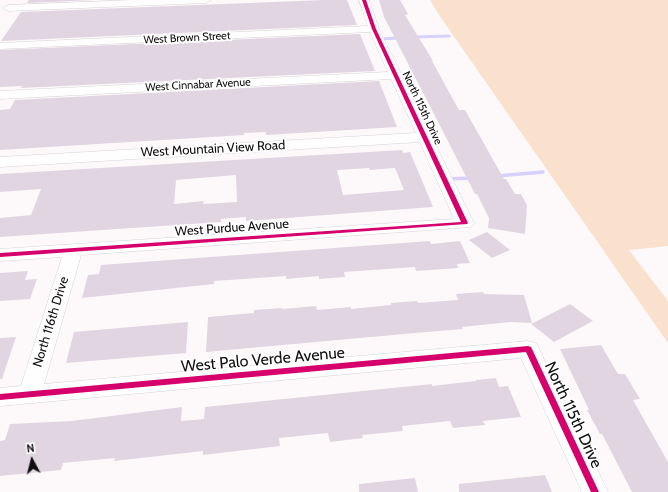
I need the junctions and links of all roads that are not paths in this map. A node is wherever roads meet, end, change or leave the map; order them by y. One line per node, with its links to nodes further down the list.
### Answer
1 (206, 0): 3 (street)
2 (364, 0): 5 (street, North 115th Drive)
3 (11, 4): 4 (street)
4 (0, 19)
5 (374, 29): 6 (street, West Brown Street); 7 (street, North 115th Drive)
6 (0, 46)
7 (396, 76): 8 (street, West Cinnabar Avenue); 9 (street, North 115th Drive)
8 (0, 95)
9 (425, 137): 10 (street, West Mountain View Road); 11 (street, North 115th Drive)
10 (0, 162)
11 (466, 223): 12 (street, West Purdue Avenue)
12 (73, 250): 13 (street, West Purdue Avenue); 15 (street, North 116th Drive)
13 (0, 255)
14 (528, 349): 15 (street, West Palo Verde Avenue); 17 (street, North 115th Drive)
15 (30, 394): 16 (street, West Palo Verde Avenue)
16 (0, 397)
17 (595, 492)

